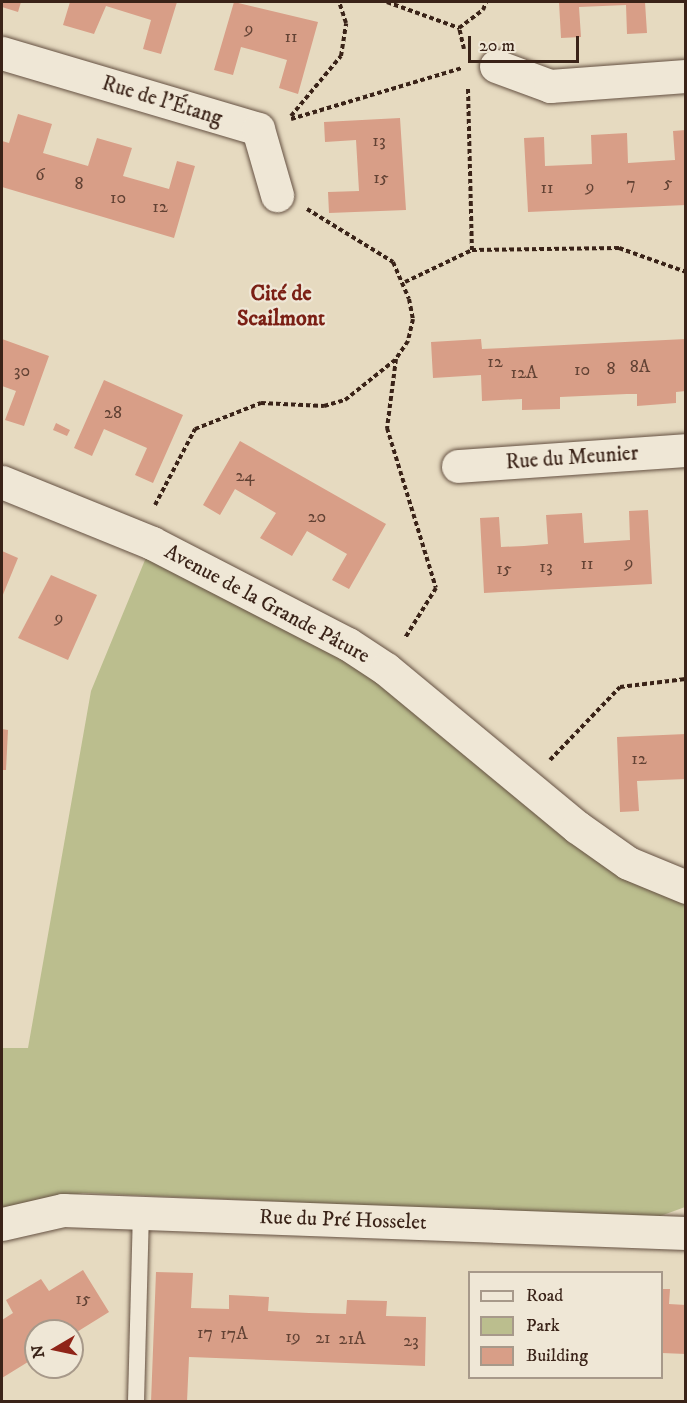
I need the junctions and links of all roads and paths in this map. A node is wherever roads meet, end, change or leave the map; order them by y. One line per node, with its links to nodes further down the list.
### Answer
1 (339, 2): 6 (path)
2 (387, 2): 4 (path)
3 (486, 2): 4 (path)
4 (459, 28): 6 (path)
5 (2, 53): 8 (street, Rue de l'Étang)
6 (482, 66): 7 (street); 9 (path)
7 (686, 76)
8 (277, 195): 11 (path)
9 (472, 250): 10 (path); 11 (path)
10 (686, 272)
11 (405, 282): 12 (path)
12 (396, 359): 16 (path); 17 (path)
13 (686, 450): 14 (street, Rue du Meunier)
14 (458, 466)
15 (2, 482): 16 (street, Avenue de la Grande Pâture)
16 (138, 537): 17 (street, Avenue de la Grande Pâture)
17 (386, 669): 19 (street, Avenue de la Grande Pâture)
18 (686, 679): 19 (path)
19 (527, 784): 20 (street, Avenue de la Grande Pâture)
20 (686, 887)
21 (141, 1213): 22 (street, Rue du Pré Hosselet); 23 (street, Rue du Pré Hosselet); 24 (lane)
22 (2, 1224)
23 (686, 1233)
24 (136, 1401)

